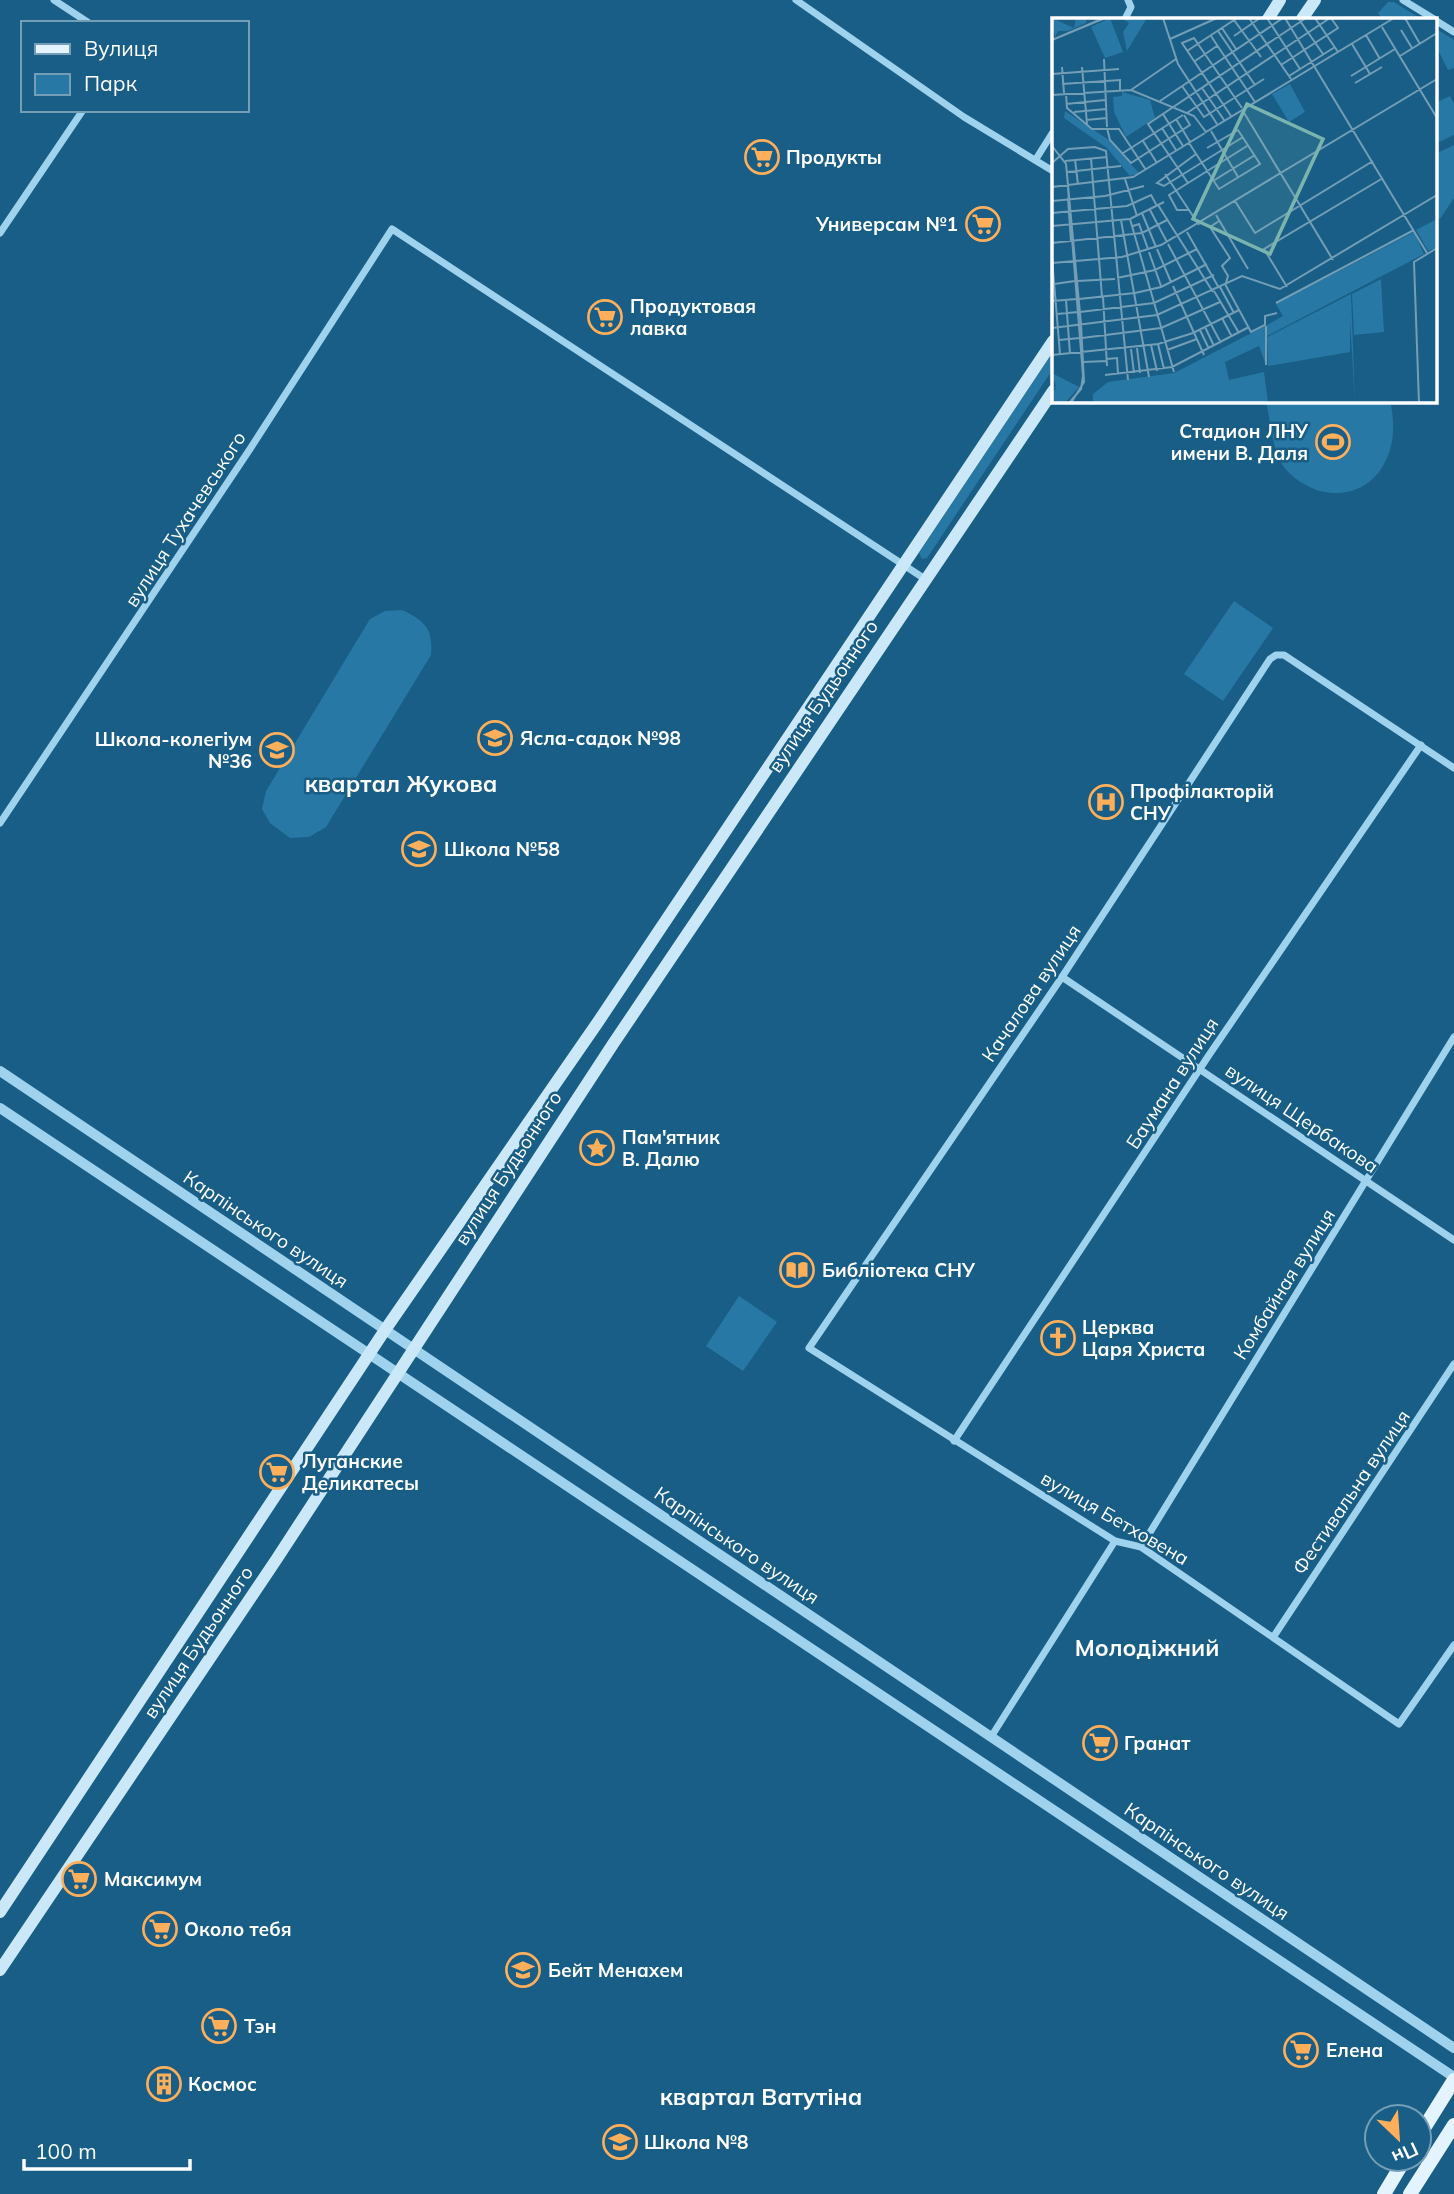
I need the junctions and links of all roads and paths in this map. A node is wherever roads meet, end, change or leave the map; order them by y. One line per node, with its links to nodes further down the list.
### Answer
1 (54, 0): 11 (street)
2 (796, 0): 16 (street)
3 (1128, 0): 7 (street)
4 (1280, 0): 8 (main road)
5 (1315, 0): 9 (main road)
6 (1403, 0): 10 (street)
7 (1125, 18)
8 (1269, 18)
9 (1303, 18)
10 (1431, 18)
11 (86, 21)
12 (1436, 21): 13 (street)
13 (1454, 32)
14 (82, 112): 18 (street)
15 (1052, 134): 16 (street)
16 (1036, 159): 17 (street)
17 (1052, 170)
18 (0, 233)
19 (1052, 342): 21 (main road, вулиця Будьонного)
20 (1052, 392): 22 (main road, вулиця Будьонного)
21 (903, 565): 22 (street); 25 (street, вулиця Тухачевського); 33 (main road, вулиця Будьонного)
22 (925, 579): 34 (main road, вулиця Будьонного)
23 (1421, 745): 24 (street); 26 (street, Качалова вулиця); 28 (street, Баумана вулиця)
24 (1454, 768)
25 (0, 823)
26 (1062, 977): 28 (street, вулиця Щербакова); 35 (street, Качалова вулиця)
27 (1454, 1037): 31 (street, Комбайная вулиця)
28 (1200, 1069): 31 (street, вулиця Щербакова); 39 (street, Баумана вулиця)
29 (0, 1071): 33 (street, Карпінського вулиця)
30 (0, 1108): 36 (street)
31 (1367, 1179): 32 (street, вулиця Щербакова); 41 (street, Комбайная вулиця)
32 (1454, 1240)
33 (385, 1330): 34 (street, Карпінського вулиця); 36 (main road, вулиця Будьонного)
34 (413, 1348): 38 (main road, вулиця Будьонного); 44 (street, Карпінського вулиця)
35 (809, 1348): 39 (street, вулиця Бетховена)
36 (369, 1354): 38 (street); 45 (main road, вулиця Будьонного)
37 (1454, 1364): 42 (street, Фестивальна вулиця)
38 (397, 1373): 46 (main road, вулиця Будьонного); 48 (street)
39 (954, 1441): 40 (street, вулиця Бетховена)
40 (1115, 1541): 41 (street, вулиця Бетховена); 44 (street)
41 (1141, 1547): 42 (street, вулиця Бетховена)
42 (1274, 1636): 43 (street, вулиця Бетховена)
43 (1454, 1645)
44 (991, 1737): 47 (street, Карпінського вулиця)
45 (0, 1912)
46 (0, 1970)
47 (1454, 2048)
48 (1454, 2078): 49 (main road)
49 (1433, 2113)
50 (1454, 2125): 53 (main road)
51 (1397, 2173): 52 (main road)
52 (1384, 2194)
53 (1410, 2194)

